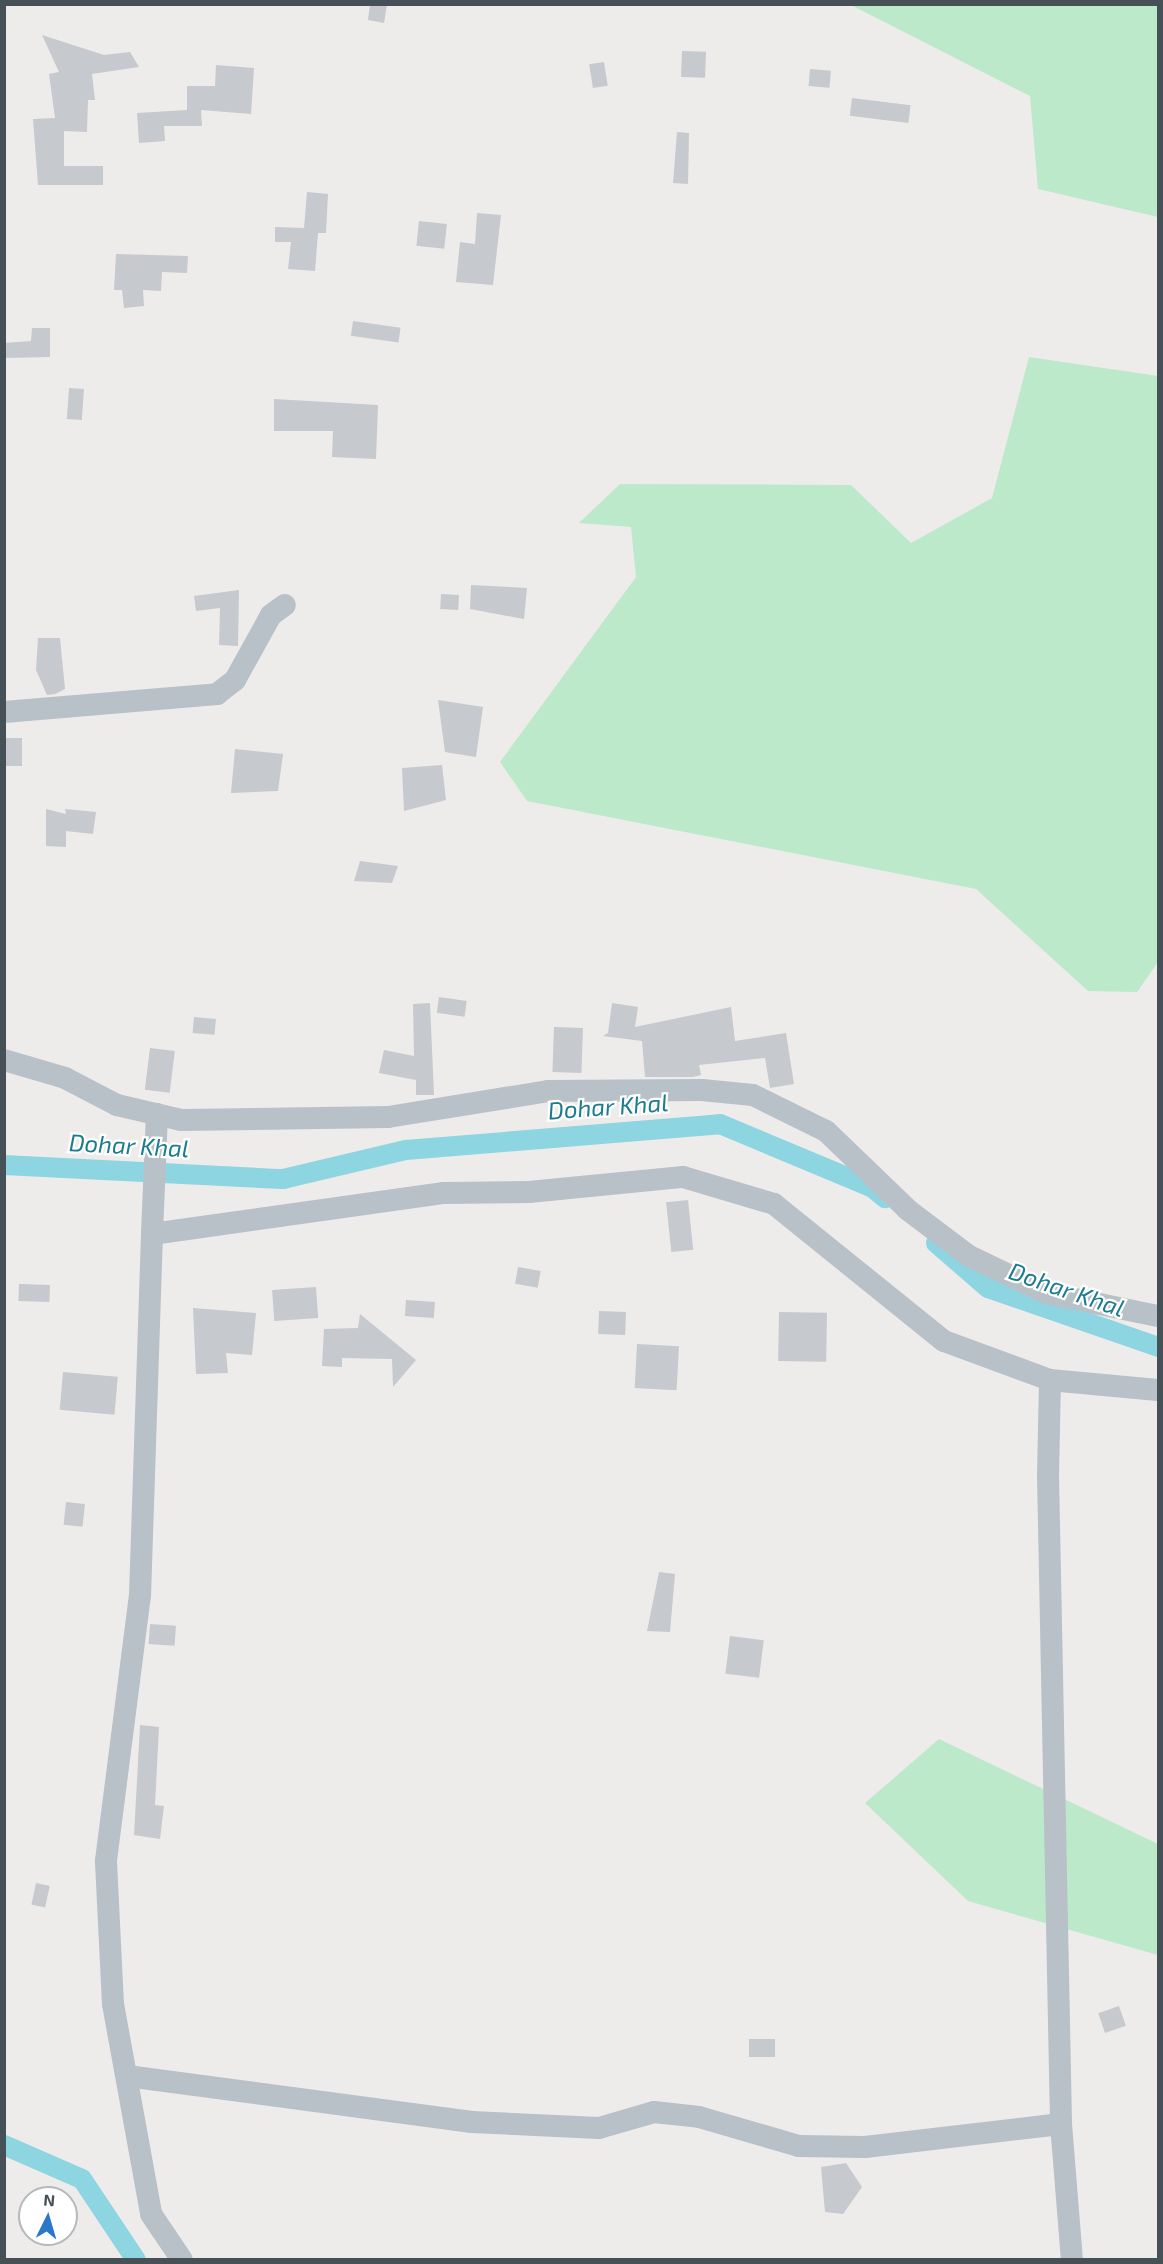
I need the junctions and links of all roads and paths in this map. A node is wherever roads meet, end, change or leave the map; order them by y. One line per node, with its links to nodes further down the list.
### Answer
1 (285, 605): 2 (street)
2 (4, 712)
3 (4, 1059): 4 (street)
4 (157, 1114): 5 (street); 6 (street)
5 (152, 1234): 7 (street); 9 (street)
6 (1158, 1316)
7 (1050, 1380): 8 (street); 10 (street)
8 (1158, 1390)
9 (127, 2076): 10 (street); 11 (street)
10 (1061, 2124): 12 (street)
11 (182, 2259)
12 (1072, 2259)

